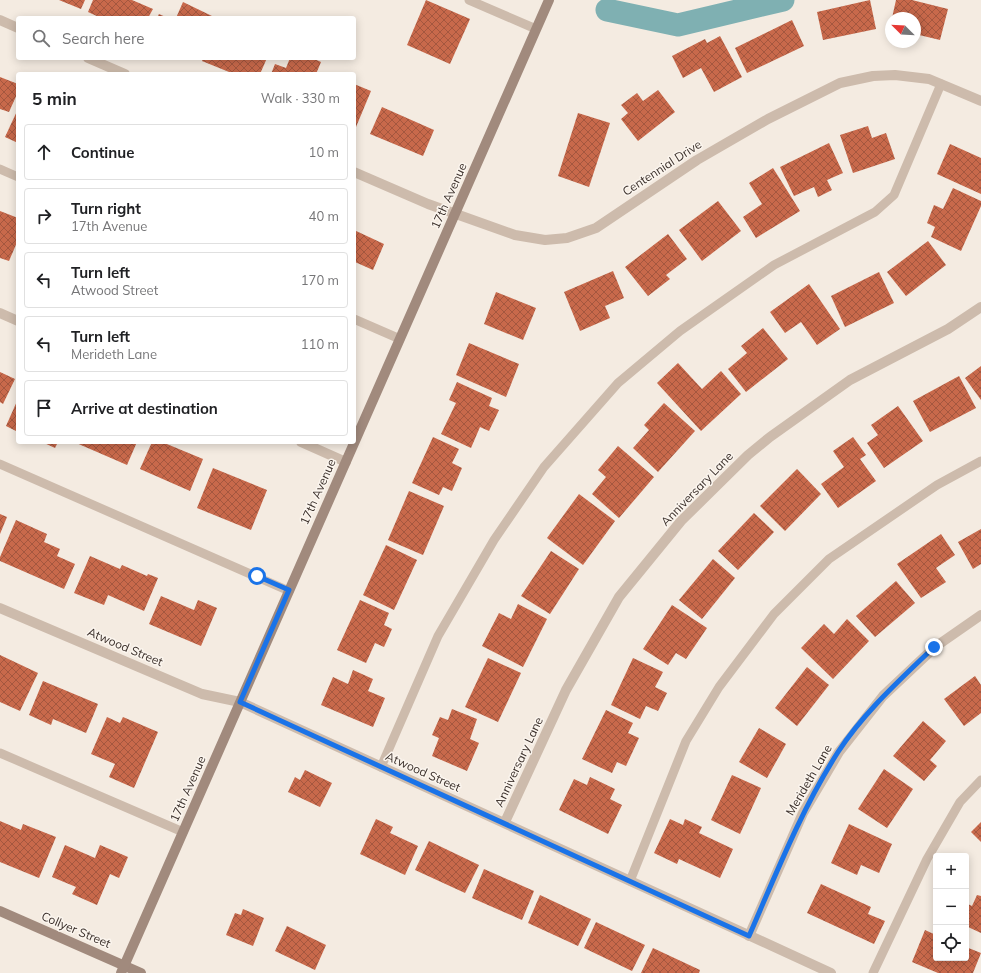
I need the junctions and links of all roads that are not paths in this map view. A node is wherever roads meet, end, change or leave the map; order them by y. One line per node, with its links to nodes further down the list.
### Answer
1 (469, 0): 5 (lane)
2 (549, 0): 5 (main road, 17th Avenue)
3 (0, 20): 4 (street)
4 (16, 27)
5 (536, 29): 13 (main road, 17th Avenue)
6 (93, 60): 7 (street)
7 (120, 72)
8 (941, 84): 9 (street, Centennial Drive); 13 (street, Centennial Drive); 30 (lane)
9 (981, 101)
10 (0, 169): 12 (lane)
11 (356, 173): 13 (street, Centennial Drive)
12 (16, 176)
13 (454, 214): 18 (main road, 17th Avenue)
14 (981, 307): 32 (street, Anniversary Lane)
15 (0, 313): 16 (street)
16 (16, 320)
17 (356, 320): 18 (lane)
18 (400, 339): 19 (main road, 17th Avenue)
19 (356, 439)
20 (306, 444): 23 (street)
21 (354, 444): 23 (main road, 17th Avenue)
22 (981, 461): 34 (lane)
23 (346, 462): 25 (main road, 17th Avenue)
24 (0, 464): 25 (lane)
25 (289, 590): 28 (main road, 17th Avenue)
26 (0, 608): 28 (street, Atwood Street)
27 (981, 615): 36 (street, Merideth Lane)
28 (240, 702): 30 (street, Atwood Street); 33 (main road, 17th Avenue)
29 (0, 753): 33 (lane)
30 (381, 767): 32 (street, Atwood Street)
31 (981, 780): 40 (lane)
32 (505, 822): 34 (street, Atwood Street)
33 (183, 832): 37 (main road, 17th Avenue)
34 (630, 880): 36 (street, Atwood Street)
35 (0, 911): 37 (main road, Collyer Street)
36 (749, 936): 39 (street, Atwood Street)
37 (123, 969): 38 (main road, Collyer Street)
38 (141, 973)
39 (831, 973)
40 (873, 973)

